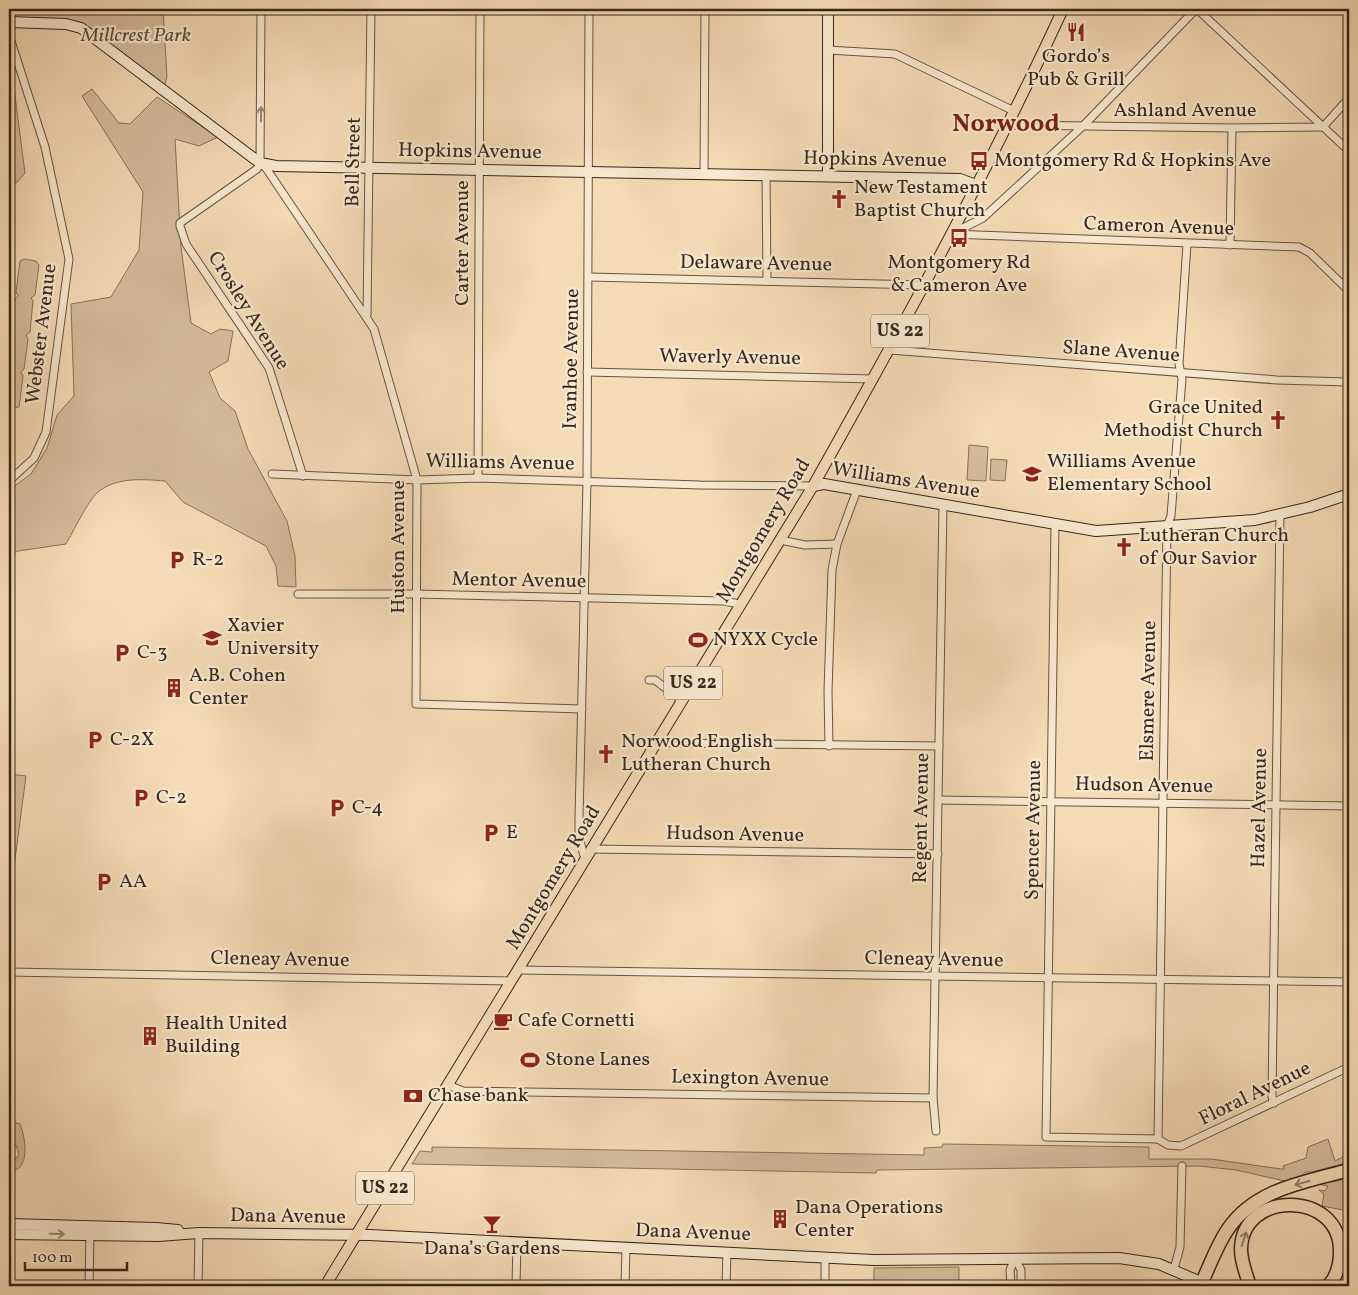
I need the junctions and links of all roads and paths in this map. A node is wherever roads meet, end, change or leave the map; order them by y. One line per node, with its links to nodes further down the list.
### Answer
1 (261, 9): 19 (street, one-way to 1)
2 (371, 9): 20 (street, Bell Street)
3 (480, 9): 21 (street, Carter Avenue)
4 (588, 9): 22 (street, Ivanhoe Avenue)
5 (705, 9): 23 (street)
6 (828, 9): 11 (street)
7 (1063, 9): 13 (main road, Montgomery Road / US 22)
8 (1197, 9): 15 (street); 16 (street)
9 (9, 22): 19 (street, Hopkins Avenue)
10 (9, 35): 43 (street, Webster Avenue)
11 (828, 50): 13 (street); 25 (street)
12 (1349, 98): 16 (street)
13 (1014, 112): 14 (main road, Montgomery Road / US 22)
14 (1008, 126): 15 (street, Ashland Avenue); 26 (main road, Montgomery Road / US 22)
15 (1083, 126): 17 (street, Ashland Avenue); 27 (street)
16 (1323, 127): 17 (street, Ashland Avenue); 18 (street)
17 (1232, 128): 29 (street)
18 (1349, 151)
19 (260, 163): 20 (street, Hopkins Avenue); 34 (street, Huston Avenue); 41 (street, Crosley Avenue)
20 (371, 168): 21 (street, Hopkins Avenue); 34 (street, Bell Street)
21 (480, 170): 22 (street, Hopkins Avenue); 42 (street, Carter Avenue)
22 (589, 173): 23 (street, Hopkins Avenue); 30 (street, Ivanhoe Avenue)
23 (704, 174): 24 (street, Hopkins Avenue)
24 (766, 175): 25 (street, Hopkins Avenue); 31 (street)
25 (828, 176): 26 (street, Hopkins Avenue)
26 (976, 185): 27 (main road, Montgomery Road / US 22)
27 (950, 234): 28 (street, Cameron Avenue); 32 (main road, Montgomery Road / US 22)
28 (1187, 244): 29 (street, Cameron Avenue); 37 (street, Elsmere Avenue)
29 (1230, 245): 33 (street, Cameron Avenue)
30 (589, 277): 31 (street, Delaware Avenue); 36 (street, Ivanhoe Avenue)
31 (767, 280): 32 (street, Delaware Avenue)
32 (923, 285): 35 (main road, Montgomery Road / US 22)
33 (1349, 291)
34 (367, 316): 44 (street, Huston Avenue)
35 (890, 350): 37 (street, Slane Avenue); 38 (main road, Montgomery Road / US 22)
36 (588, 372): 38 (street, Waverly Avenue); 45 (street, Ivanhoe Avenue)
37 (1180, 372): 39 (street, Slane Avenue); 52 (street, Elsmere Avenue)
38 (872, 379): 46 (main road, Montgomery Road / US 22)
39 (1349, 382)
40 (272, 474): 41 (street, Williams Avenue)
41 (303, 476): 44 (street, Williams Avenue)
42 (478, 478): 44 (street, Williams Avenue); 45 (street, Williams Avenue)
43 (9, 480)
44 (417, 480): 56 (street, Huston Avenue)
45 (586, 482): 46 (street, Williams Avenue); 57 (street, Ivanhoe Avenue)
46 (813, 486): 47 (street, Williams Avenue); 53 (main road, Montgomery Road / US 22)
47 (857, 490): 49 (street, Williams Avenue); 54 (street)
48 (1349, 494): 50 (street, Williams Avenue)
49 (944, 505): 51 (street, Williams Avenue); 64 (street, Regent Avenue)
50 (1280, 514): 52 (street, Williams Avenue); 68 (street, Hazel Avenue)
51 (1055, 524): 52 (street, Williams Avenue); 66 (street, Spencer Avenue)
52 (1167, 526): 67 (street, Elsmere Avenue)
53 (780, 540): 54 (street); 58 (main road, Montgomery Road / US 22)
54 (837, 544): 63 (street)
55 (298, 594): 56 (street, Mentor Avenue)
56 (416, 594): 57 (street, Mentor Avenue); 61 (street, Huston Avenue)
57 (584, 599): 58 (street, Mentor Avenue); 61 (street, Ivanhoe Avenue)
58 (739, 604): 60 (main road, Montgomery Road / US 22)
59 (649, 680): 60 (street)
60 (682, 701): 62 (main road, Montgomery Road / US 22)
61 (582, 709): 72 (street, Ivanhoe Avenue)
62 (659, 739): 63 (street); 70 (main road, Montgomery Road / US 22)
63 (830, 746): 64 (street)
64 (939, 746): 65 (street, Regent Avenue)
65 (939, 800): 66 (street, Hudson Avenue); 71 (street, Regent Avenue)
66 (1051, 801): 67 (street, Hudson Avenue); 76 (street, Spencer Avenue)
67 (1165, 803): 68 (street, Hudson Avenue); 77 (street, Elsmere Avenue)
68 (1275, 804): 69 (street, Hudson Avenue); 78 (street, Hazel Avenue)
69 (1349, 806)
70 (591, 849): 71 (street, Hudson Avenue); 72 (main road, Montgomery Road / US 22)
71 (938, 854): 75 (street, Regent Avenue)
72 (584, 859): 73 (main road, Montgomery Road / US 22)
73 (518, 970): 75 (street, Cleneay Avenue); 79 (main road, Montgomery Road / US 22)
74 (9, 972): 79 (street, Cleneay Avenue)
75 (936, 976): 76 (street, Cleneay Avenue); 83 (street, Regent Avenue)
76 (1049, 977): 77 (street, Cleneay Avenue); 86 (street, Spencer Avenue)
77 (1161, 978): 78 (street, Cleneay Avenue); 86 (street, Elsmere Avenue)
78 (1274, 980): 80 (street, Cleneay Avenue); 84 (street, Hazel Avenue)
79 (510, 982): 82 (main road, Montgomery Road / US 22)
80 (1349, 982)
81 (1349, 1067): 84 (street, Floral Avenue)
82 (448, 1085): 83 (street, Lexington Avenue); 93 (main road, Montgomery Road / US 22)
83 (933, 1098): 85 (street, Regent Avenue)
84 (1274, 1103): 86 (street, Floral Avenue)
85 (936, 1131)
86 (1158, 1140)
87 (1182, 1166): 99 (street)
88 (1349, 1170): 100 (highway, one-way to 100)
89 (9, 1224): 90 (street, Dana Avenue)
90 (90, 1231): 91 (street, Dana Avenue); 92 (street, Dana Avenue, one-way to 90); 101 (street)
91 (199, 1233): 93 (street, Dana Avenue); 102 (street)
92 (9, 1234)
93 (356, 1235): 94 (street, Dana Avenue); 103 (main road, Montgomery Road / US 22)
94 (517, 1242): 95 (street, Dana Avenue); 104 (street)
95 (626, 1248): 96 (street, Dana Avenue); 105 (street)
96 (726, 1252): 97 (street, Dana Avenue); 106 (street)
97 (825, 1257): 98 (street, Dana Avenue); 107 (street)
98 (1015, 1258): 99 (street, Dana Avenue); 108 (street); 109 (street)
99 (1174, 1269): 100 (street, Dana Avenue)
100 (1204, 1285)
101 (89, 1286)
102 (198, 1286)
103 (325, 1286)
104 (516, 1286)
105 (625, 1286)
106 (726, 1286)
107 (825, 1286)
108 (1011, 1286)
109 (1021, 1286)
110 (1250, 1286): 111 (highway, one-way to 111)
111 (1328, 1286)

